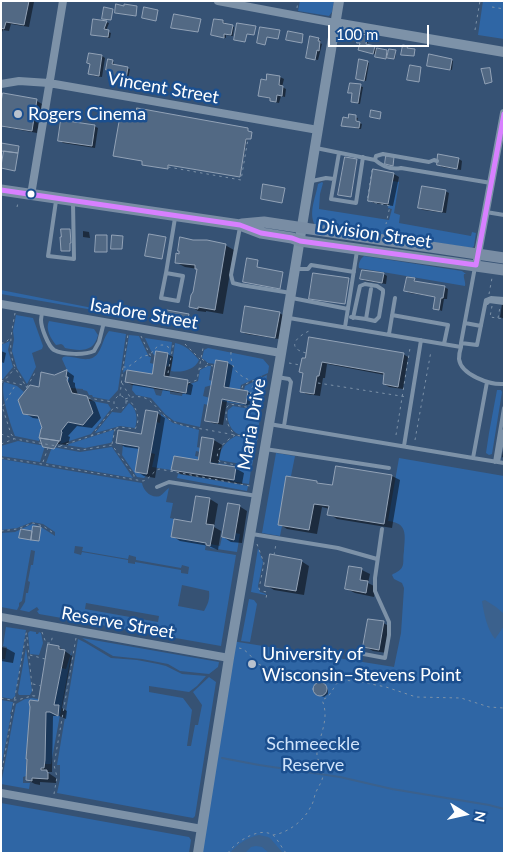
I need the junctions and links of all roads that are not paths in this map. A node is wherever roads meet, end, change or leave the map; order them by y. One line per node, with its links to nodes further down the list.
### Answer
1 (63, 1): 6 (street)
2 (218, 1): 4 (street)
3 (339, 1): 4 (street, Maria Drive)
4 (336, 23): 5 (street); 9 (street, Maria Drive)
5 (504, 52)
6 (49, 83): 7 (street, Vincent Street); 9 (street, Vincent Street); 21 (street)
7 (1, 84)
8 (504, 113): 19 (street)
9 (318, 130): 10 (street, Maria Drive)
10 (313, 148): 11 (lane); 18 (street, Maria Drive)
11 (338, 153): 12 (lane); 17 (lane)
12 (363, 158): 13 (lane); 17 (lane)
13 (375, 160): 14 (lane); 16 (lane)
14 (405, 161): 15 (lane); 16 (lane)
15 (437, 161)
16 (408, 169): 19 (lane)
17 (334, 179): 18 (lane)
18 (309, 182): 28 (street, Maria Drive)
19 (491, 183): 24 (street)
20 (1, 190): 21 (main road, Division Street)
21 (31, 195): 22 (main road, Division Street)
22 (56, 198): 23 (main road, Division Street); 23 (lane)
23 (74, 201): 26 (main road, Division Street)
24 (486, 212): 25 (lane); 32 (street)
25 (504, 215)
26 (176, 216): 27 (main road, Division Street); 36 (lane)
27 (240, 225): 28 (main road, Division Street); 29 (main road, Division Street); 39 (lane)
28 (302, 228): 29 (street, Maria Drive); 32 (main road, Division Street)
29 (300, 240): 30 (main road, Division Street); 33 (street, Maria Drive)
30 (357, 249): 32 (main road, Division Street); 35 (lane)
31 (504, 258): 32 (main road, Division Street)
32 (477, 260): 34 (main road, Division Street); 50 (lane)
33 (293, 264): 35 (lane); 39 (street, Maria Drive)
34 (504, 270)
35 (354, 272): 42 (lane)
36 (166, 273): 36 (lane)
37 (371, 289): 48 (lane)
38 (395, 298): 44 (lane)
39 (288, 300): 42 (lane); 46 (street, Maria Drive)
40 (503, 302): 51 (lane)
41 (1, 304): 43 (street, Isadore Street)
42 (348, 309): 45 (lane)
43 (42, 311): 49 (street, Isadore Street); 49 (lane)
44 (392, 315): 53 (lane); 55 (lane)
45 (346, 316): 47 (lane); 52 (lane)
46 (287, 317): 52 (lane); 57 (street, Maria Drive)
47 (353, 318): 48 (lane); 48 (lane)
48 (366, 320)
49 (104, 322): 57 (street, Isadore Street)
50 (465, 323): 51 (lane); 56 (lane)
51 (481, 326): 56 (lane)
52 (345, 327): 53 (lane)
53 (389, 334): 54 (lane)
54 (421, 340): 55 (lane); 65 (lane)
55 (444, 344): 56 (lane)
56 (461, 345): 59 (lane)
57 (281, 353): 58 (street, Maria Drive)
58 (277, 377): 62 (street, Maria Drive); 63 (lane)
59 (487, 382): 60 (lane); 67 (lane)
60 (504, 384)
61 (504, 408): 64 (lane)
62 (269, 424): 63 (lane); 66 (street, Maria Drive)
63 (284, 426): 65 (lane)
64 (502, 430): 68 (lane)
65 (404, 446): 67 (lane)
66 (265, 448): 70 (lane); 72 (street, Maria Drive)
67 (472, 458): 68 (lane)
68 (496, 462): 69 (lane)
69 (504, 463)
70 (389, 468)
71 (157, 487): 72 (lane)
72 (257, 496): 74 (street, Maria Drive)
73 (382, 529): 75 (lane)
74 (250, 534): 75 (lane); 78 (street, Maria Drive)
75 (377, 559): 77 (lane)
76 (1, 617): 78 (street, Reserve Street)
77 (353, 652)
78 (229, 658): 80 (street, Maria Drive)
79 (1, 793): 80 (street)
80 (202, 829): 81 (street, Maria Drive)
81 (198, 853)

